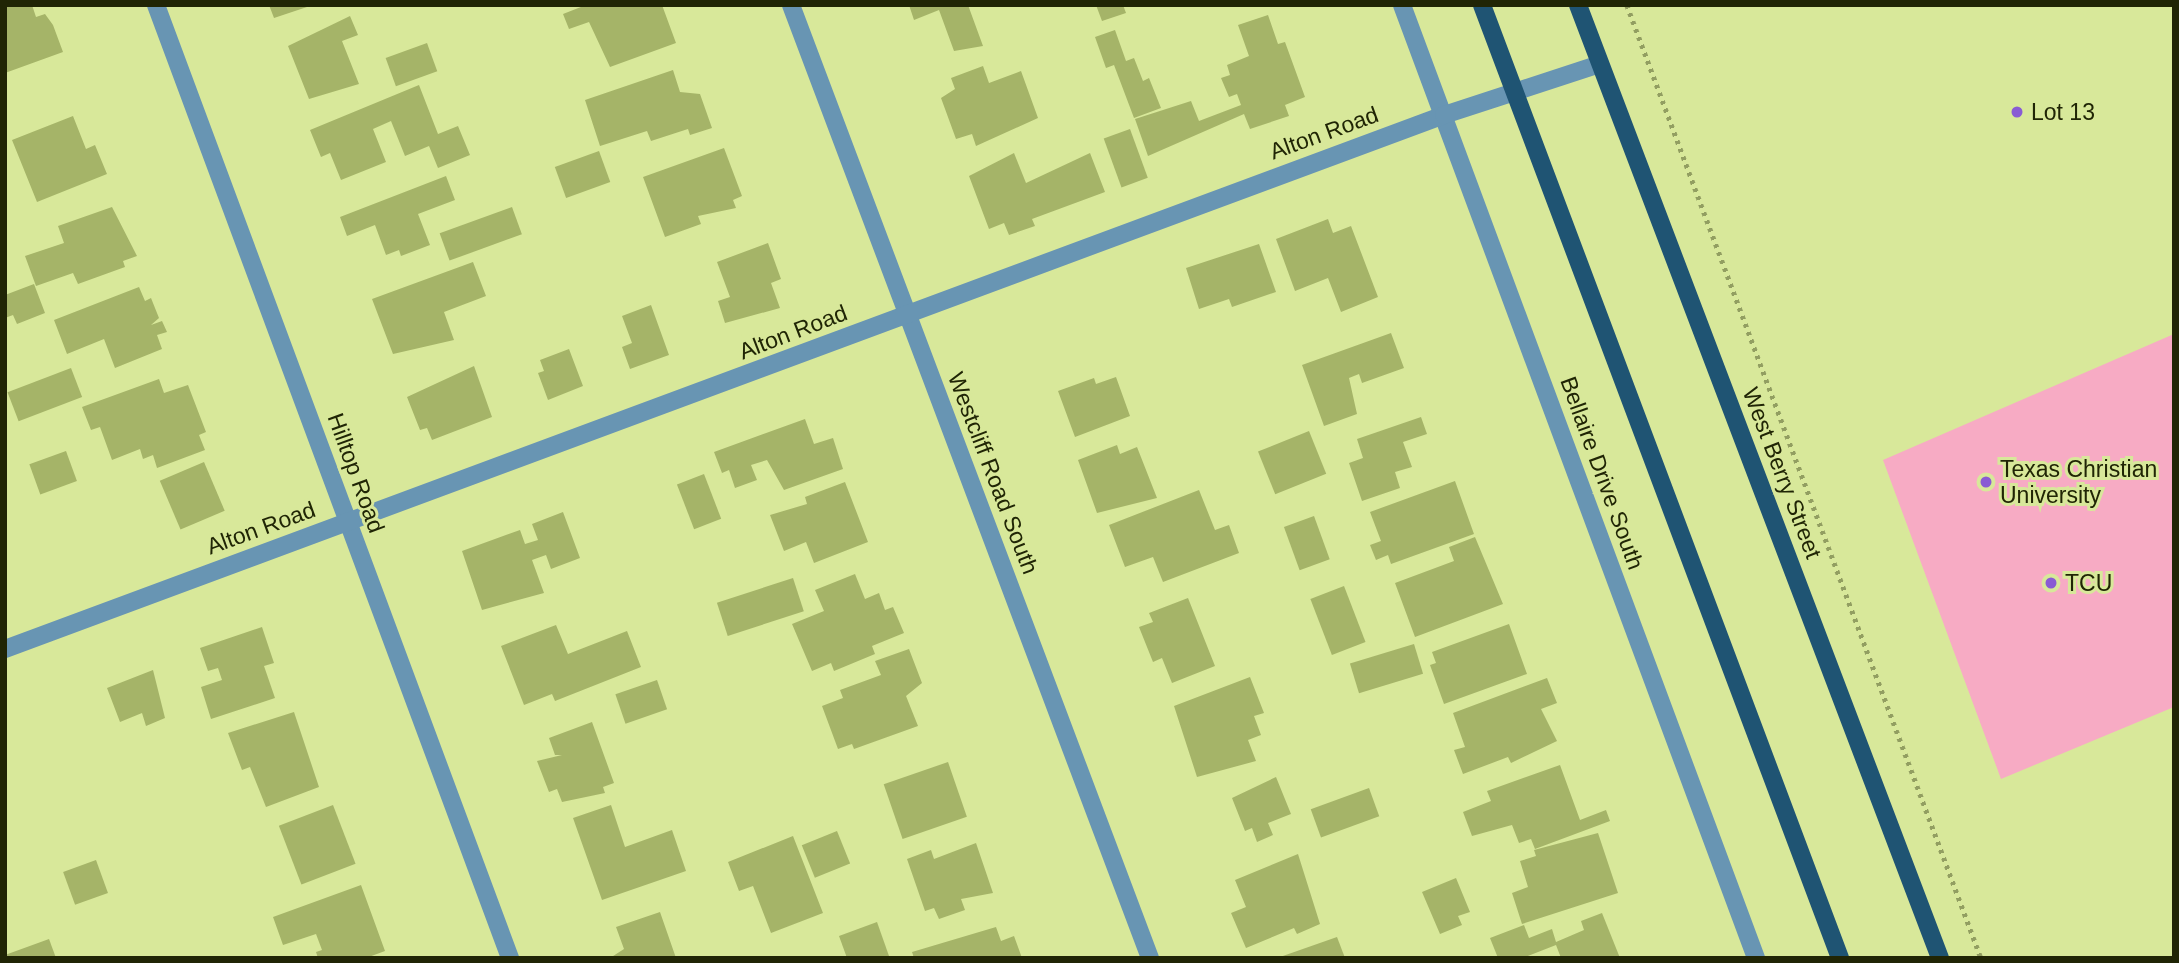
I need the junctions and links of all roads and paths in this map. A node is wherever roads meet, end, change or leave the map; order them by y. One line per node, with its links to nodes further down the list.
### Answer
1 (156, 5): 11 (street, Hilltop Road)
2 (791, 5): 10 (street, Westcliff Road South)
3 (1402, 5): 9 (street, Bellaire Drive South)
4 (1482, 5): 8 (main road)
5 (1578, 5): 7 (main road, West Berry Street)
6 (1627, 5): 18 (path)
7 (1600, 64): 8 (street, Alton Road); 17 (main road, West Berry Street)
8 (1514, 92): 9 (street, Alton Road); 16 (main road)
9 (1444, 115): 10 (street, Alton Road); 15 (street, Bellaire Drive South)
10 (907, 314): 11 (street, Alton Road); 14 (street, Westcliff Road South)
11 (348, 522): 12 (street, Alton Road); 13 (street, Hilltop Road)
12 (5, 649)
13 (510, 958)
14 (1150, 958)
15 (1756, 958)
16 (1840, 958)
17 (1940, 958)
18 (1981, 958)

